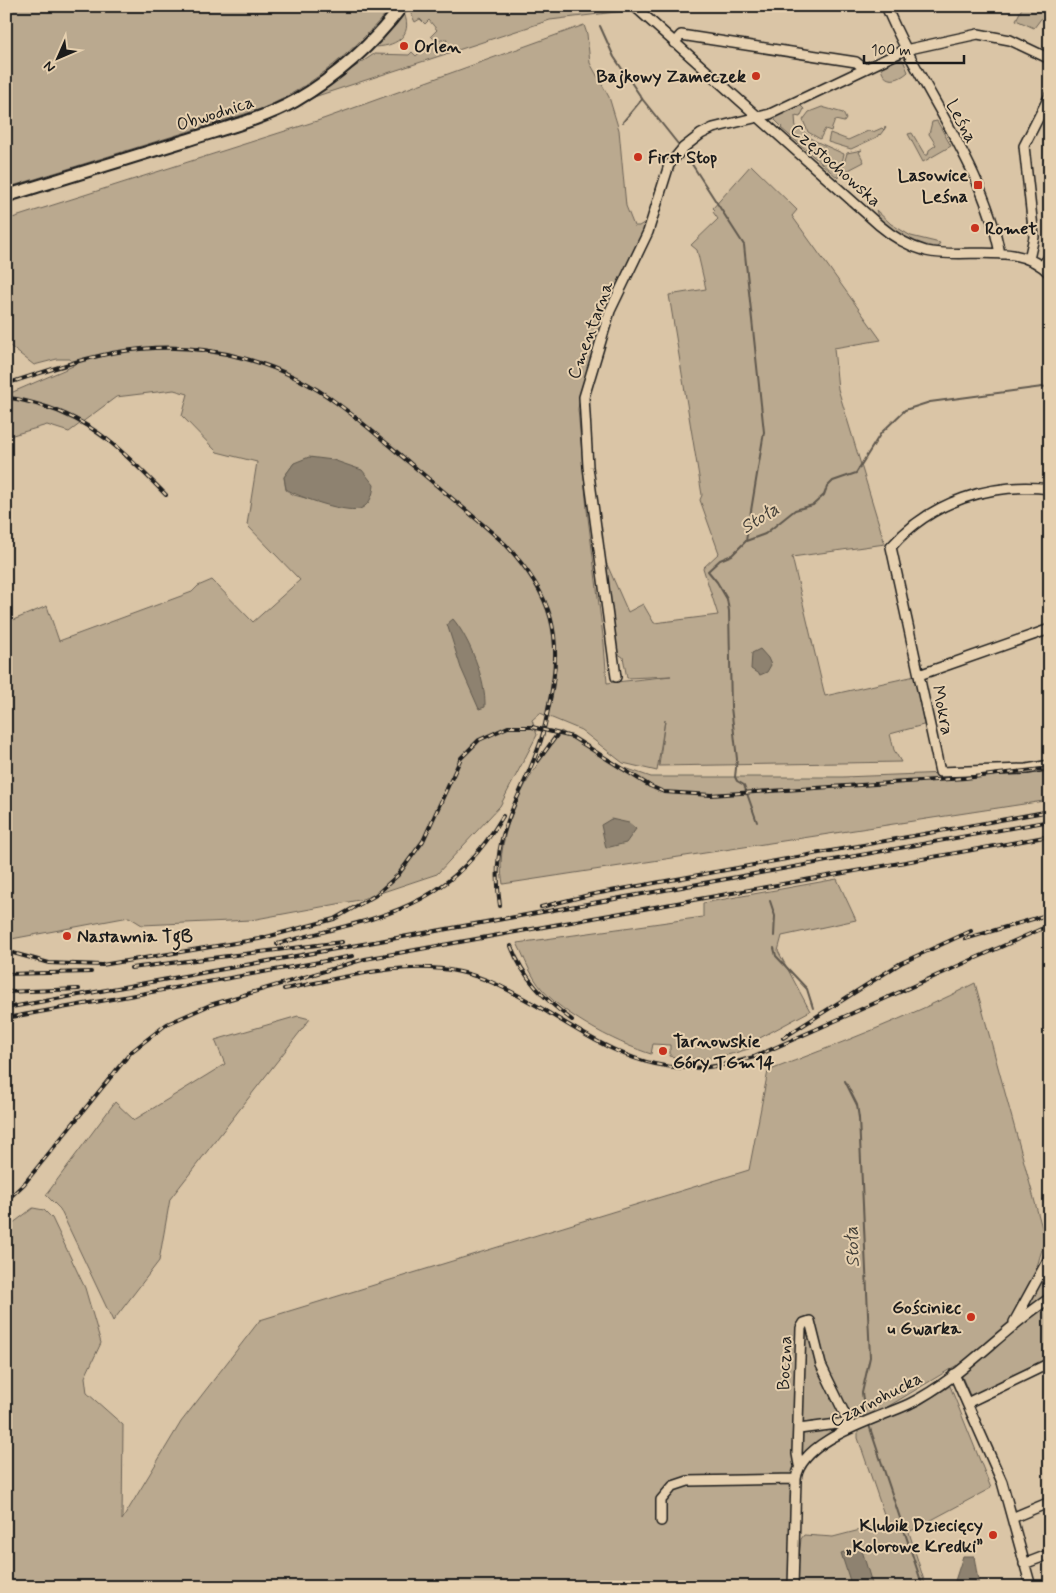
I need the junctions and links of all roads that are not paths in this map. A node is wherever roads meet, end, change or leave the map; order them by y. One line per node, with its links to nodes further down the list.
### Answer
1 (402, 6): 10 (main road, Obwodnica)
2 (634, 6): 4 (street, Częstochowska)
3 (886, 6): 5 (street, Leśna)
4 (674, 43): 7 (street); 9 (street, Częstochowska)
5 (905, 50): 6 (street, Cmentarna); 7 (street, Cmentarna); 11 (street, Leśna)
6 (1050, 59)
7 (865, 69): 9 (street, Cmentarna)
8 (1050, 95): 13 (street)
9 (759, 118): 11 (street, Częstochowska); 19 (street, Cmentarna)
10 (6, 196)
11 (1000, 254): 13 (street, Częstochowska)
12 (1050, 256): 14 (street)
13 (1029, 259): 14 (street, Częstochowska)
14 (1042, 266): 15 (street, Częstochowska)
15 (1050, 274)
16 (1050, 489): 18 (street, Mokra)
17 (1050, 629): 18 (street)
18 (919, 675): 20 (street, Mokra)
19 (616, 677)
20 (1050, 765)
21 (1050, 1256): 23 (street)
22 (1050, 1298): 23 (street, Czarnohucka)
23 (1013, 1324): 25 (street, Czarnohucka)
24 (1050, 1363): 26 (street)
25 (954, 1374): 26 (street); 27 (street, Czarnohucka)
26 (968, 1403): 32 (street)
27 (851, 1427): 28 (street); 28 (street, Boczna); 29 (street, Czarnohucka)
28 (799, 1429): 29 (street, Boczna)
29 (799, 1465): 30 (street)
30 (796, 1480): 33 (street); 36 (street)
31 (1050, 1502): 32 (street)
32 (1012, 1518): 35 (street)
33 (661, 1521)
34 (1050, 1554): 35 (street)
35 (1024, 1564): 37 (street)
36 (792, 1587)
37 (1030, 1587)

